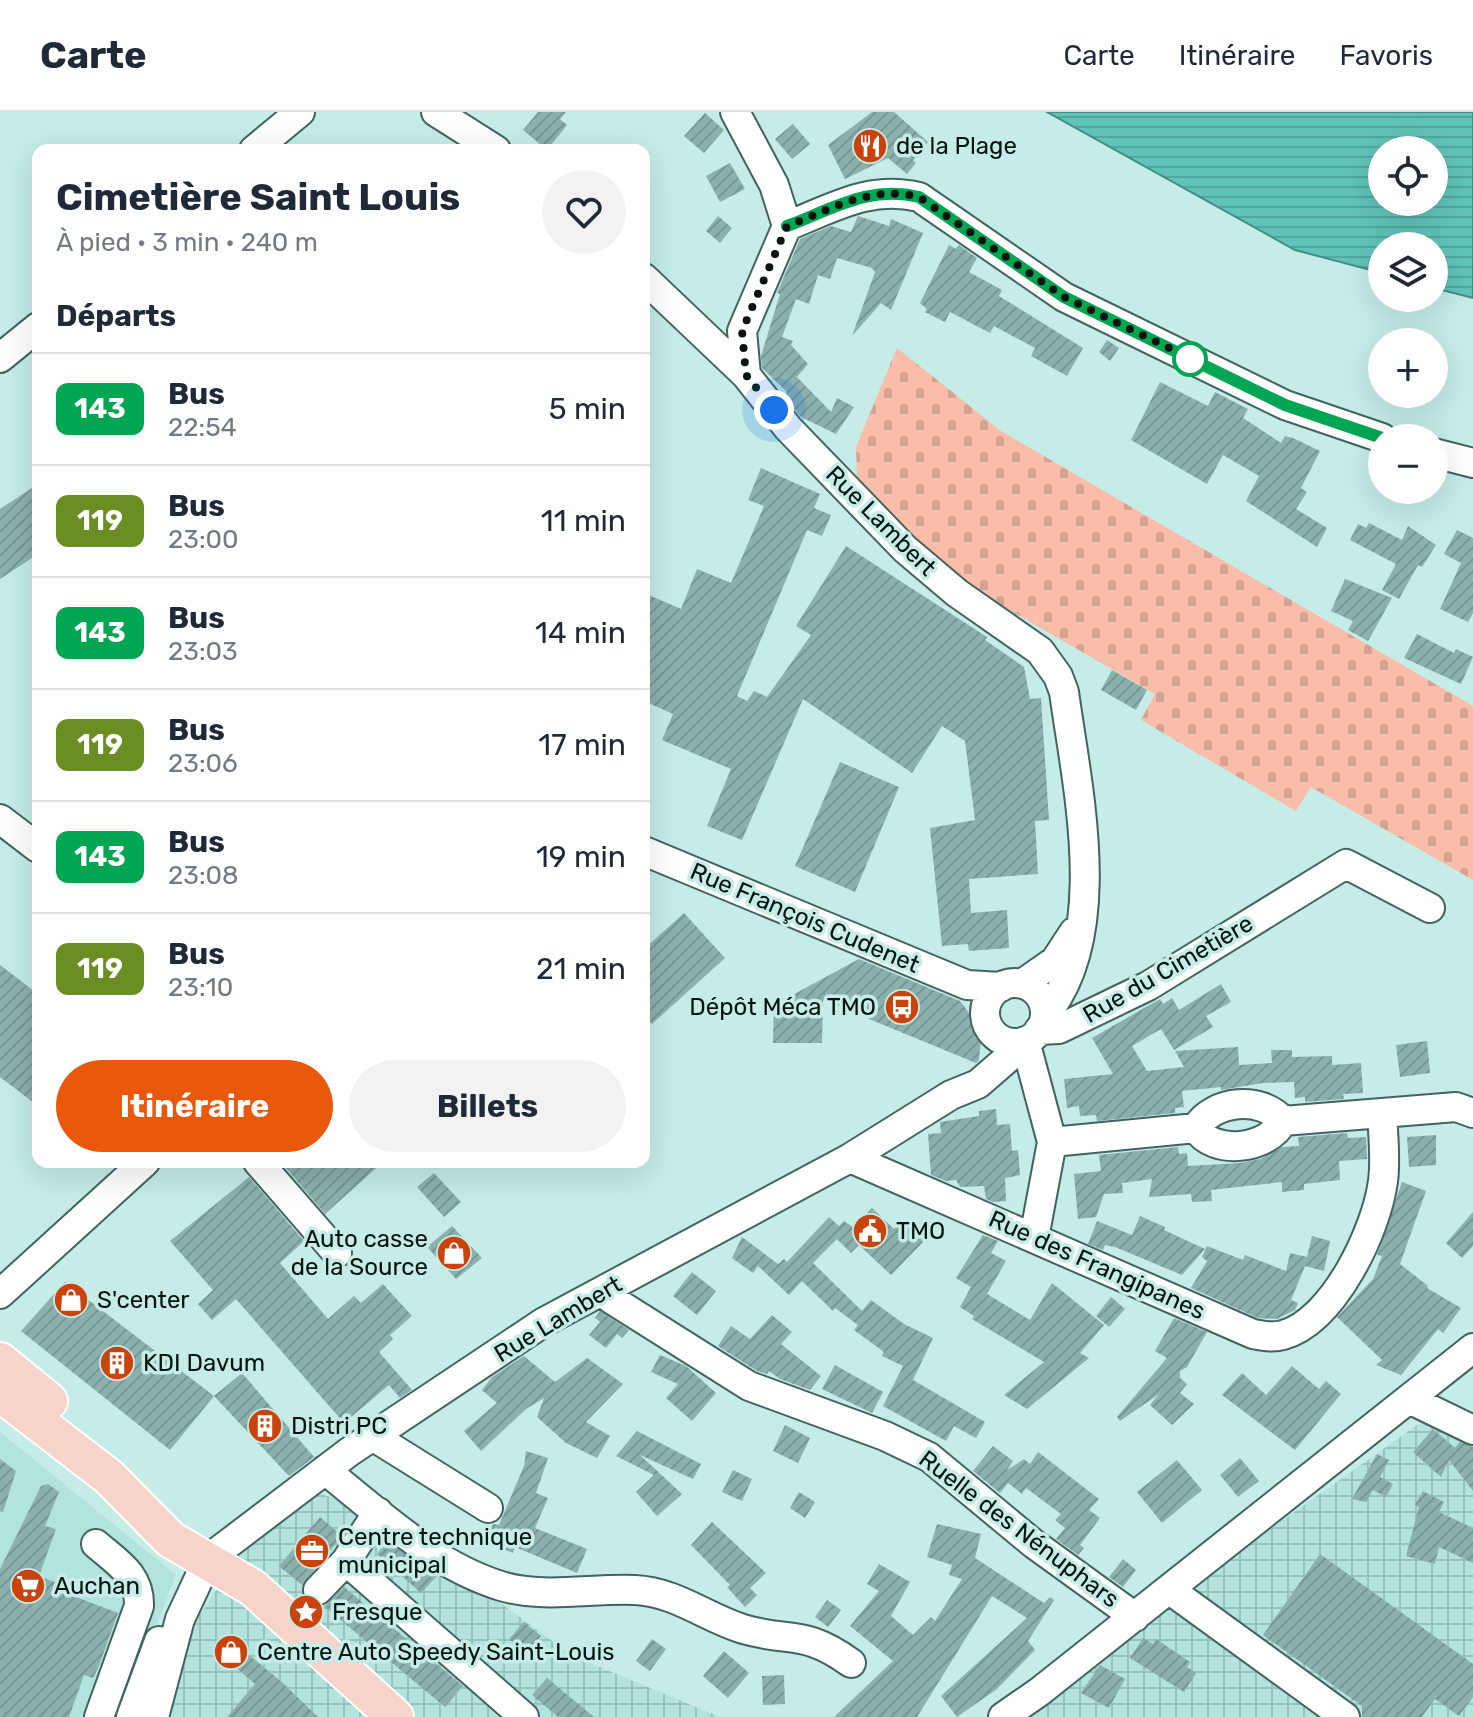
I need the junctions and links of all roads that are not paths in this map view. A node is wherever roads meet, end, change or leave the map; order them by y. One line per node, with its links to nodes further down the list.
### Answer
1 (300, 112): 4 (street)
2 (436, 112): 5 (street)
3 (735, 112): 6 (street)
4 (261, 144)
5 (487, 144)
6 (787, 226): 10 (street); 11 (street)
7 (650, 284): 10 (street, Rue Lambert)
8 (32, 332): 9 (street)
9 (0, 358)
10 (746, 375): 18 (street, Rue Lambert)
11 (1368, 433)
12 (1448, 460): 13 (street)
13 (1471, 471)
14 (0, 819): 15 (street)
15 (32, 843)
16 (650, 853): 19 (street, Rue François Cudenet)
17 (1430, 908): 21 (street, Rue du Cimetière)
18 (1081, 921): 20 (street); 21 (street, Rue Lambert)
19 (967, 985): 20 (street, Rue François Cudenet); 21 (street)
20 (1012, 986): 21 (street); 21 (street)
21 (1017, 1030): 26 (street, Rue Lambert); 27 (street)
22 (1382, 1113): 23 (street); 24 (street); 32 (street, Rue des Frangipanes)
23 (1473, 1113)
24 (1283, 1121): 25 (street); 25 (street)
25 (1196, 1128): 27 (street)
26 (895, 1130): 28 (street, Rue Lambert); 31 (street)
27 (1052, 1142): 32 (street)
28 (850, 1158): 31 (street, Rue des Frangipanes); 34 (street, Rue Lambert)
29 (138, 1168): 35 (street)
30 (263, 1168): 33 (street)
31 (898, 1179): 32 (street, Rue des Frangipanes)
32 (1034, 1238)
33 (337, 1253)
34 (605, 1290): 41 (street, Rue Lambert); 50 (street, Ruelle des Nénuphars)
35 (0, 1294)
36 (1473, 1348): 39 (street)
37 (0, 1361): 47 (main road)
38 (0, 1393): 47 (main road)
39 (1409, 1399): 40 (street); 49 (street)
40 (1473, 1430)
41 (374, 1437): 42 (street, Rue Lambert); 43 (street)
42 (325, 1470): 44 (street); 47 (street, Rue Lambert)
43 (488, 1508)
44 (378, 1512): 46 (street); 51 (street)
45 (96, 1544): 53 (street)
46 (346, 1561): 48 (street); 56 (street)
47 (201, 1571): 52 (street); 54 (street, Rue Lambert); 55 (main road)
48 (318, 1590)
49 (1170, 1590): 50 (street); 58 (street)
50 (1135, 1617): 57 (street)
51 (851, 1663)
52 (156, 1710)
53 (99, 1717)
54 (131, 1717)
55 (395, 1717)
56 (524, 1717)
57 (1003, 1717)
58 (1345, 1717)

